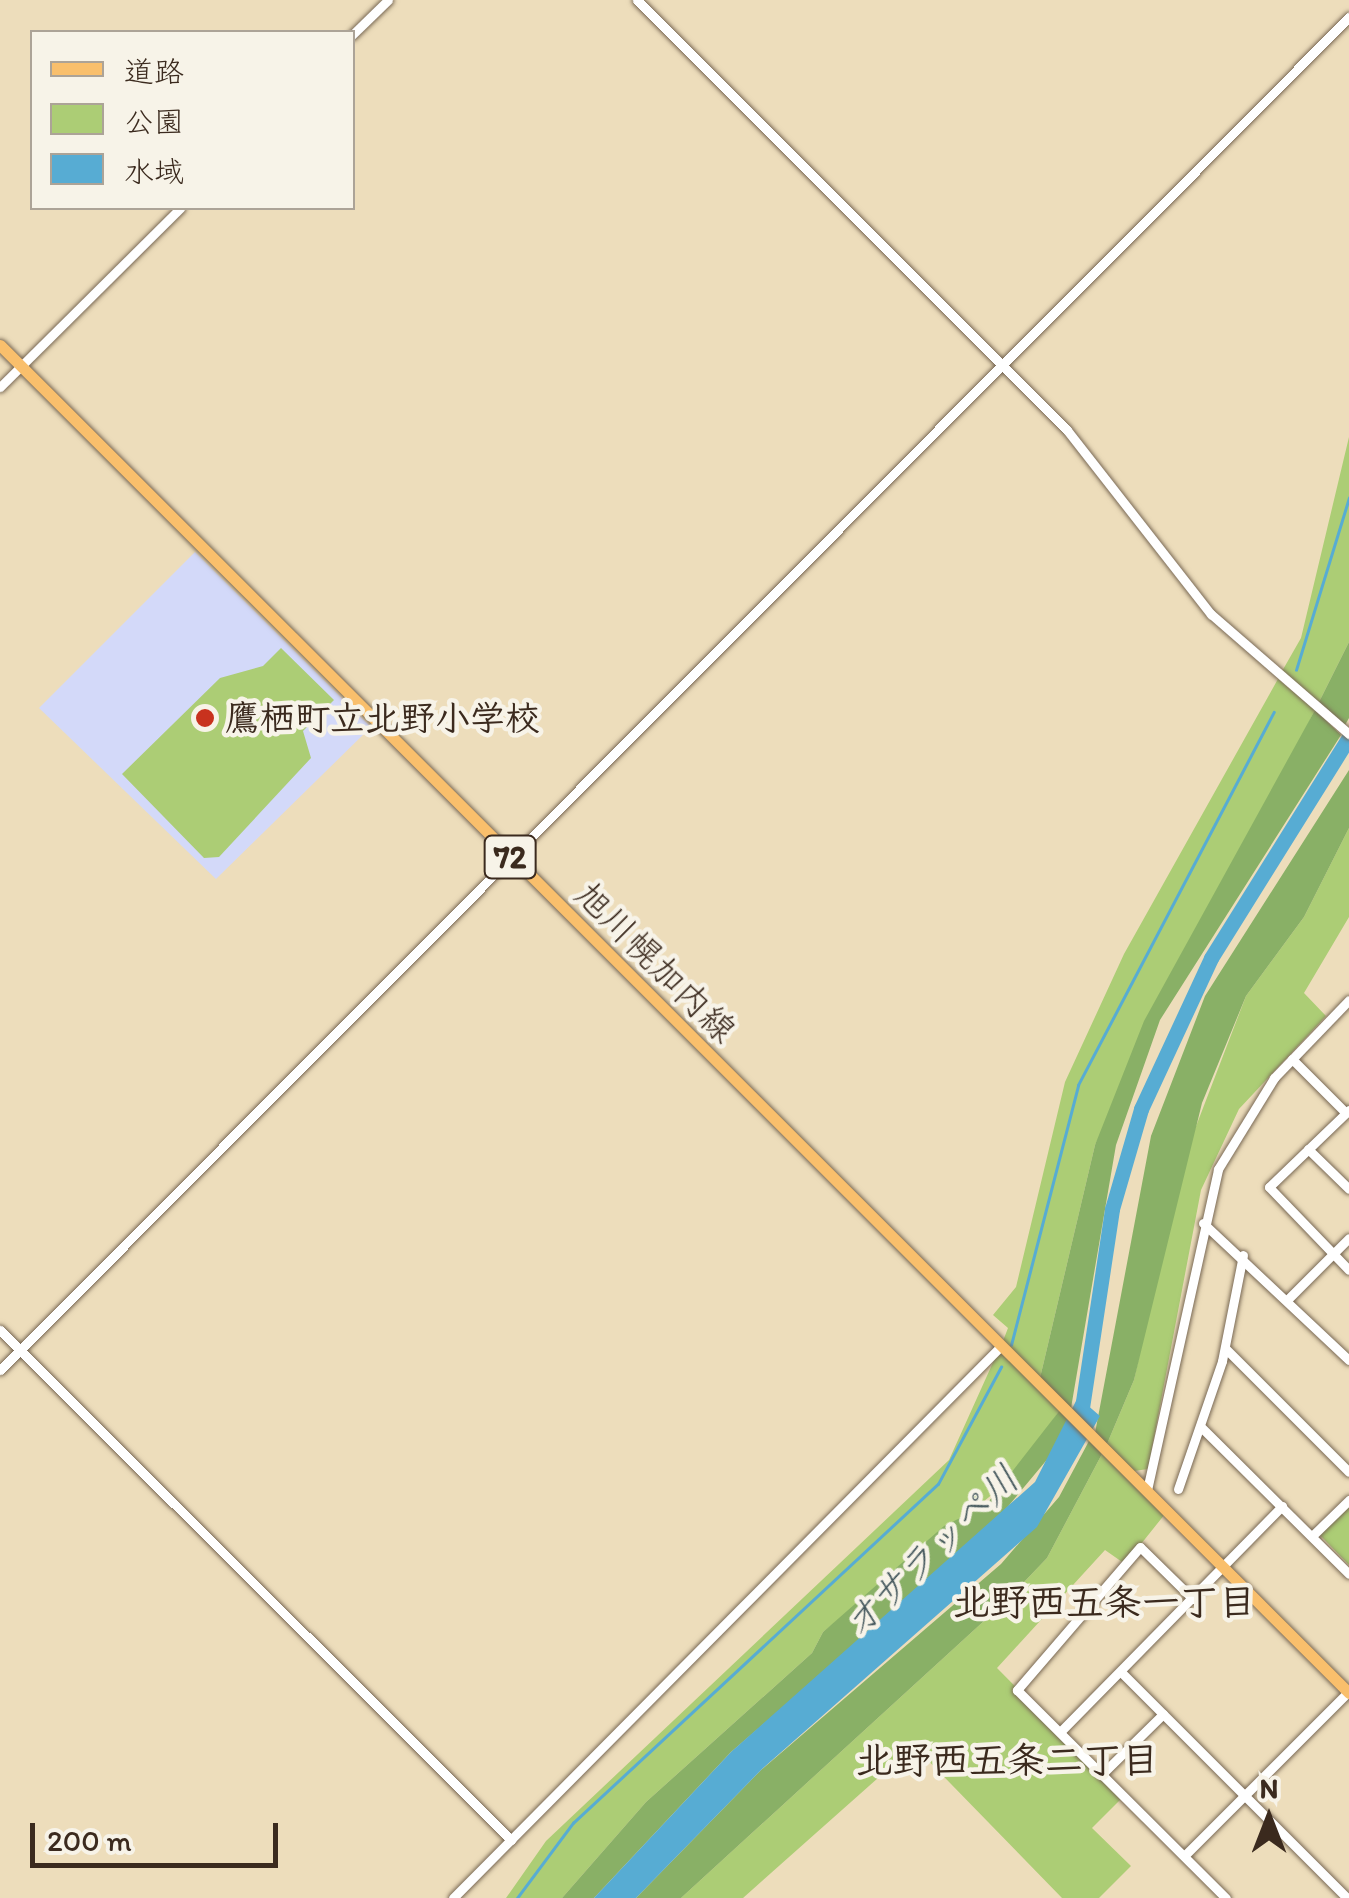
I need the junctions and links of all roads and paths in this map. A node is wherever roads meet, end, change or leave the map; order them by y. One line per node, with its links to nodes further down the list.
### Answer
1 (388, 0): 4 (street)
2 (636, 0): 7 (street)
3 (1349, 17): 7 (street)
4 (355, 32)
5 (178, 210): 8 (street)
6 (0, 345): 8 (main road, 旭川幌加内線 / 72)
7 (1001, 364): 10 (street); 11 (street)
8 (21, 366): 9 (street); 11 (main road, 旭川幌加内線 / 72)
9 (0, 387)
10 (1349, 734)
11 (512, 858): 26 (main road, 旭川幌加内線 / 72); 28 (street)
12 (1349, 1000): 13 (street)
13 (1338, 1012): 14 (street); 15 (street)
14 (1349, 1022)
15 (1292, 1059): 16 (street); 19 (street)
16 (1348, 1111): 17 (street)
17 (1308, 1149): 18 (street); 21 (street)
18 (1349, 1189)
19 (1203, 1223): 22 (street); 34 (street)
20 (1349, 1238): 21 (street)
21 (1333, 1254): 23 (street); 24 (street)
22 (1243, 1255): 24 (street); 27 (street)
23 (1349, 1270)
24 (1288, 1299): 29 (street)
25 (0, 1330): 28 (street)
26 (1000, 1346): 34 (main road, 旭川幌加内線 / 72); 47 (street)
27 (1225, 1348): 31 (street); 32 (street)
28 (20, 1350): 30 (street); 47 (street)
29 (1349, 1360)
30 (0, 1370)
31 (1202, 1428): 33 (street); 36 (street)
32 (1349, 1472)
33 (1178, 1489)
34 (1147, 1490): 38 (main road, 72)
35 (1349, 1500): 37 (street)
36 (1282, 1506): 37 (street); 38 (street)
37 (1312, 1536): 39 (street)
38 (1224, 1568): 40 (street); 42 (main road, 72)
39 (1349, 1574)
40 (1193, 1600): 41 (street); 44 (street)
41 (1121, 1672): 43 (street); 44 (street)
42 (1349, 1693): 46 (street)
43 (1163, 1714): 45 (street); 46 (street)
44 (1060, 1732): 45 (street)
45 (1101, 1775): 48 (street)
46 (1244, 1796): 48 (street); 51 (street)
47 (511, 1840): 49 (street)
48 (1184, 1856): 50 (street)
49 (453, 1898)
50 (1226, 1898)
51 (1347, 1898)

